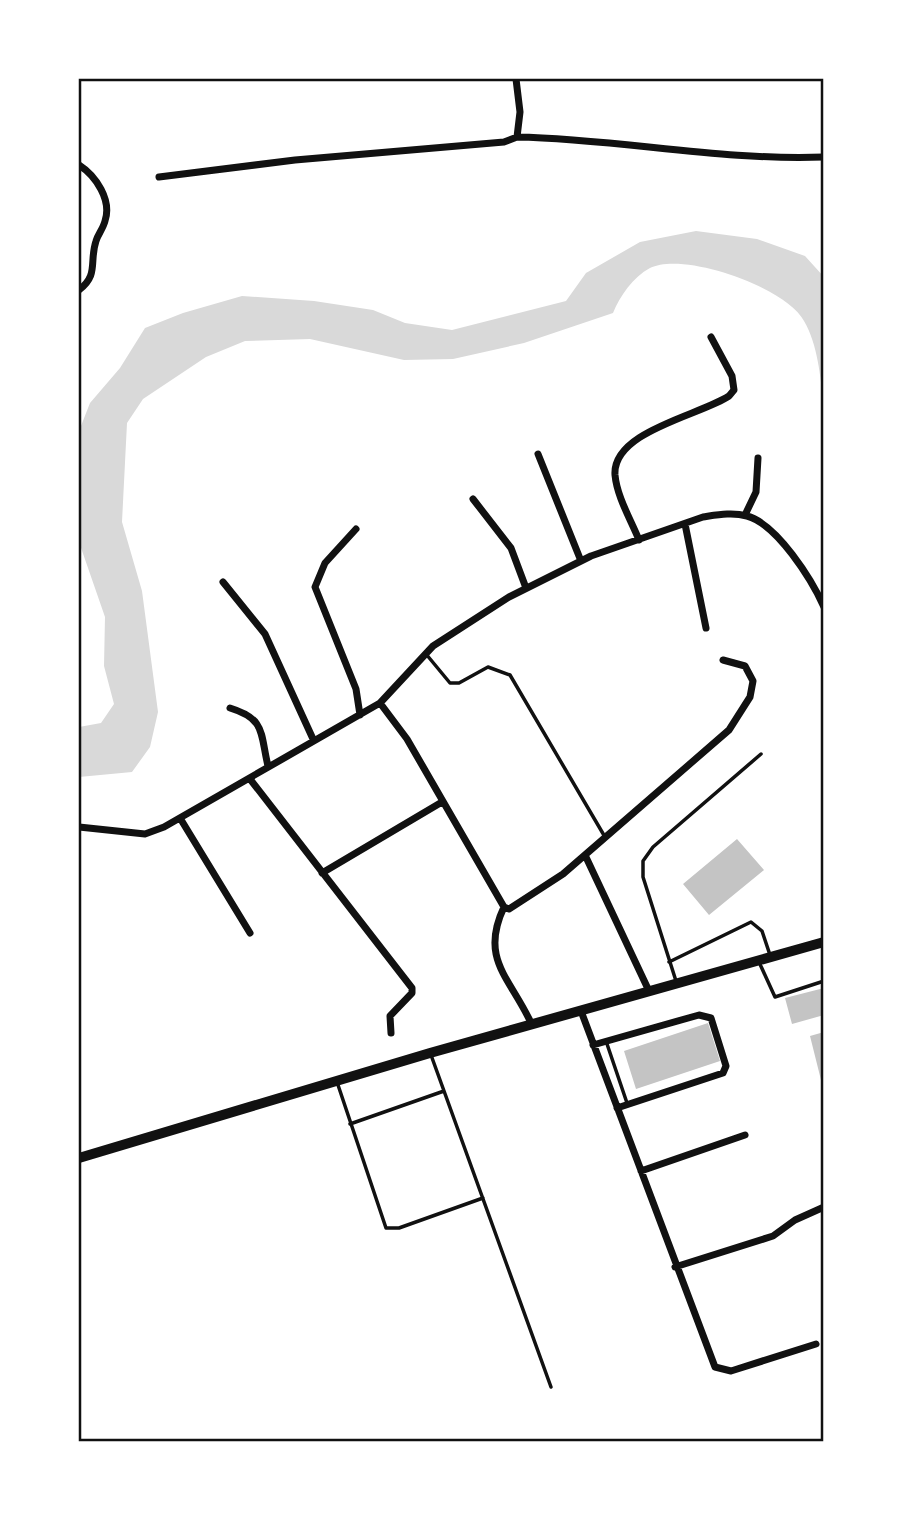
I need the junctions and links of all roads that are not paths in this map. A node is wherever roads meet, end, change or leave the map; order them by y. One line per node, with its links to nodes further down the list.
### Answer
1 (516, 79): 2 (street)
2 (517, 137): 3 (street); 5 (street)
3 (824, 157)
4 (79, 166): 6 (street)
5 (159, 177)
6 (79, 290)
7 (711, 337): 14 (street)
8 (538, 454): 15 (street)
9 (758, 458): 11 (street)
10 (473, 499): 17 (street)
11 (745, 515): 12 (street); 18 (street)
12 (685, 524): 14 (street); 19 (street)
13 (356, 529): 24 (street)
14 (639, 540): 15 (street)
15 (581, 561): 17 (street)
16 (223, 582): 25 (street)
17 (526, 588): 20 (street)
18 (824, 607)
19 (706, 628)
20 (426, 654): 22 (street); 32 (lane)
21 (723, 660): 32 (street)
22 (380, 703): 24 (street); 29 (street)
23 (230, 708): 27 (street)
24 (360, 715): 25 (street)
25 (313, 739): 27 (street)
26 (761, 754): 40 (lane)
27 (268, 766): 28 (street)
28 (250, 779): 30 (street); 34 (street)
29 (442, 802): 34 (street); 35 (street)
30 (180, 818): 31 (street); 36 (street)
31 (79, 827)
32 (605, 837): 33 (street)
33 (585, 855): 35 (street); 43 (street)
34 (322, 873): 46 (street)
35 (503, 907): 45 (street)
36 (250, 933)
37 (824, 942): 38 (main road)
38 (771, 957): 39 (main road); 40 (lane)
39 (758, 960): 41 (lane); 42 (main road)
40 (669, 962): 42 (lane)
41 (824, 981)
42 (677, 983): 43 (main road)
43 (649, 991): 44 (main road)
44 (581, 1011): 45 (main road); 48 (street)
45 (532, 1025): 49 (main road)
46 (391, 1033)
47 (606, 1041): 48 (street); 52 (lane); 52 (street)
48 (593, 1045): 53 (street)
49 (430, 1053): 50 (main road); 51 (lane)
50 (337, 1081): 54 (lane); 56 (main road)
51 (444, 1091): 54 (lane); 58 (lane)
52 (628, 1105): 53 (street)
53 (617, 1108): 57 (street)
54 (349, 1124): 58 (lane)
55 (745, 1135): 57 (street)
56 (79, 1158)
57 (640, 1171): 60 (street)
58 (483, 1198): 62 (lane)
59 (824, 1207): 60 (street)
60 (675, 1267): 61 (street)
61 (816, 1344)
62 (551, 1387)

